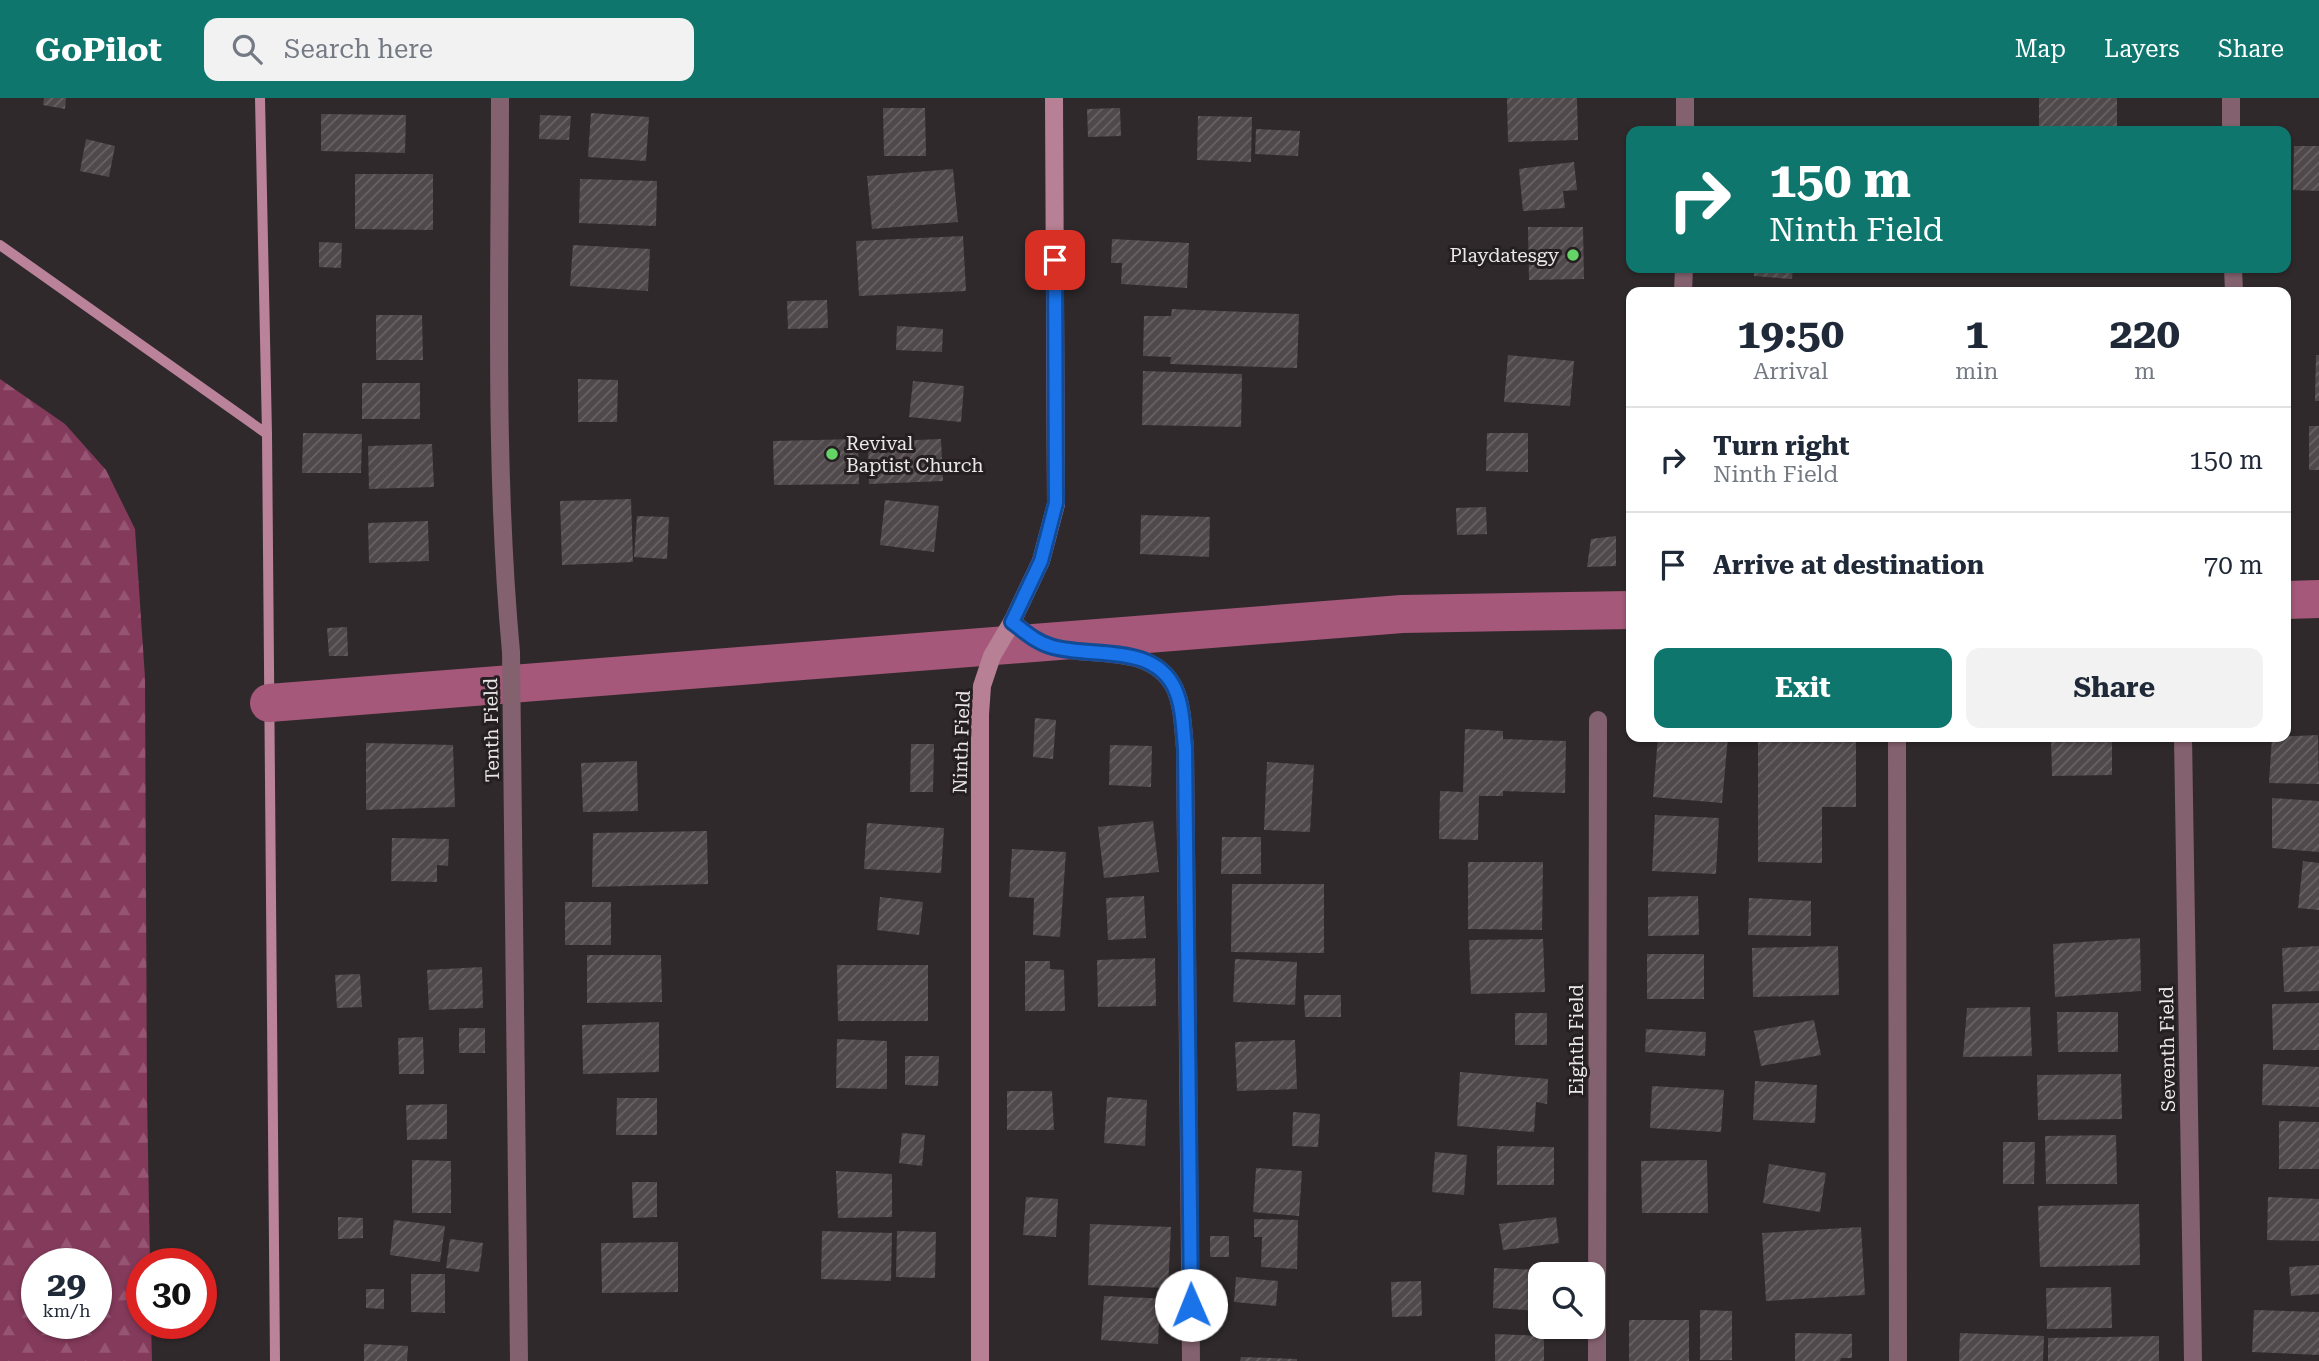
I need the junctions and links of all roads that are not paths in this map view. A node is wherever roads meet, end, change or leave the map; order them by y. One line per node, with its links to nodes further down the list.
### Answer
1 (500, 98): 11 (street, Tenth Field)
2 (1054, 98): 7 (street, Ninth Field)
3 (1685, 98): 5 (street)
4 (2231, 98): 6 (street)
5 (1685, 126)
6 (2231, 126)
7 (1012, 622): 12 (street, Ninth Field); 13 (street)
8 (1598, 720): 14 (street, Eighth Field)
9 (1897, 742): 15 (street)
10 (2183, 742): 16 (street, Seventh Field)
11 (519, 1361)
12 (980, 1361)
13 (1191, 1361)
14 (1597, 1361)
15 (1898, 1361)
16 (2193, 1361)

